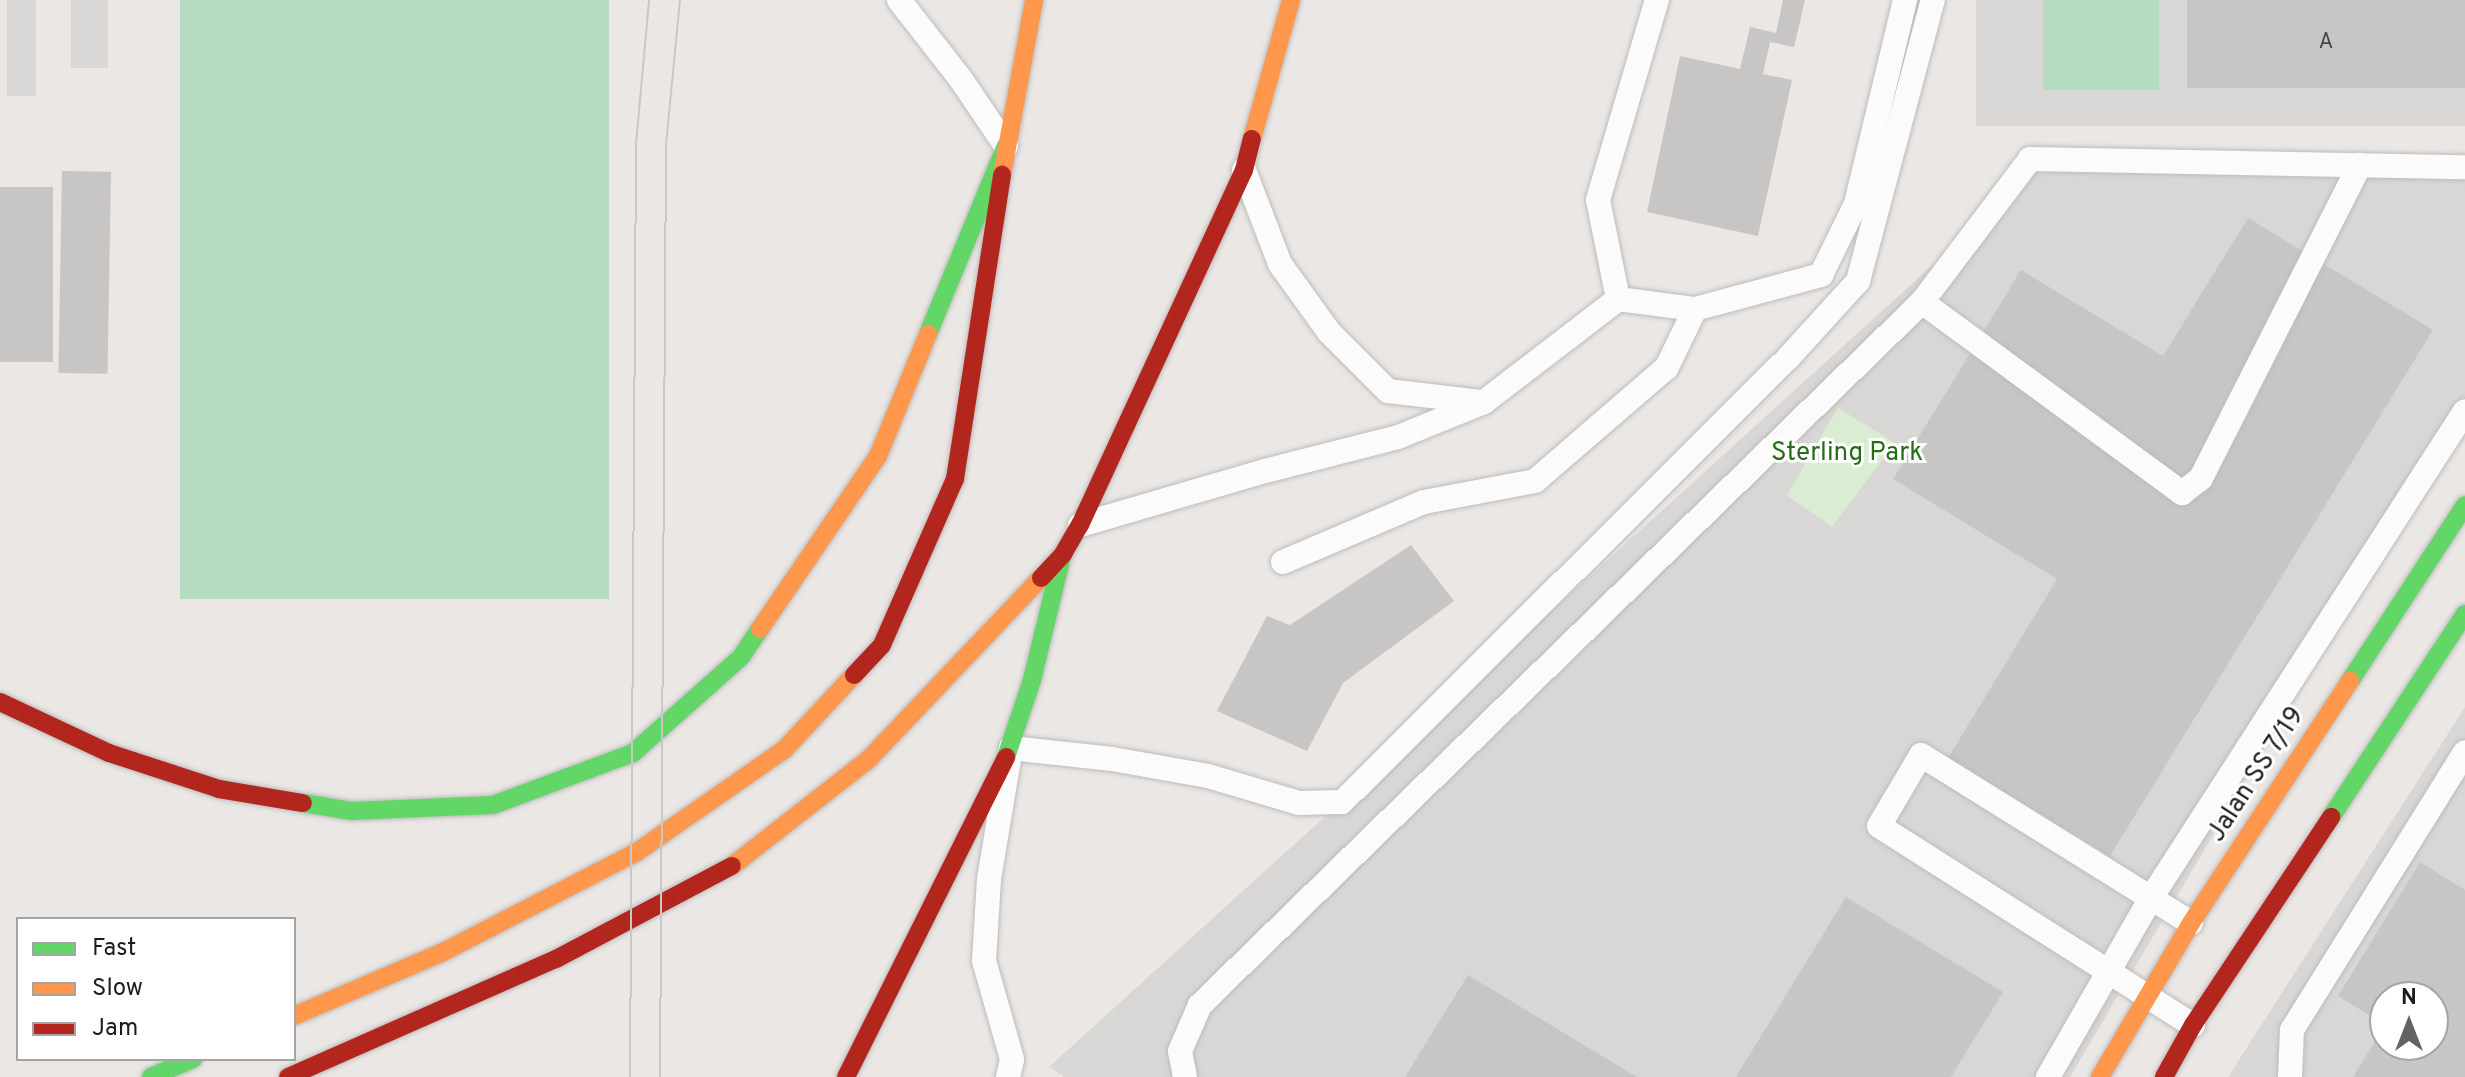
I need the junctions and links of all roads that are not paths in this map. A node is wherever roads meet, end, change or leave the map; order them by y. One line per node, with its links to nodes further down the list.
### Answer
1 (899, 0): 7 (lane)
2 (1034, 0): 7 (main road)
3 (1291, 0): 10 (main road)
4 (1657, 0): 11 (lane)
5 (1905, 0): 13 (lane)
6 (1933, 0): 22 (lane)
7 (1006, 146): 21 (main road); 28 (main road)
8 (2360, 165): 9 (lane); 12 (lane); 12 (lane)
9 (2465, 167)
10 (1244, 170): 14 (lane); 17 (main road)
11 (1618, 299): 13 (lane); 14 (lane)
12 (1922, 302): 35 (lane)
13 (1695, 309): 19 (lane)
14 (1484, 402): 17 (lane)
15 (2465, 411): 24 (lane)
16 (2465, 505): 25 (main road, Jalan SS 7/19)
17 (1080, 525): 18 (main road)
18 (1063, 554): 22 (main road); 32 (main road)
19 (1283, 562)
20 (2465, 614): 29 (main road)
21 (0, 702)
22 (1011, 748): 33 (main road); 34 (lane)
23 (2465, 752): 39 (lane)
24 (2151, 898): 25 (lane); 26 (lane); 26 (lane)
25 (2191, 923): 27 (main road, Jalan SS 7/19)
26 (2111, 973): 27 (lane); 36 (lane)
27 (2148, 997): 29 (lane); 37 (main road, Jalan SS 7/19)
28 (296, 1015)
29 (2193, 1025): 38 (main road)
30 (188, 1061): 31 (main road)
31 (151, 1077)
32 (288, 1077)
33 (846, 1077)
34 (1008, 1077)
35 (1185, 1077)
36 (2048, 1077)
37 (2100, 1077)
38 (2164, 1077)
39 (2290, 1077)

